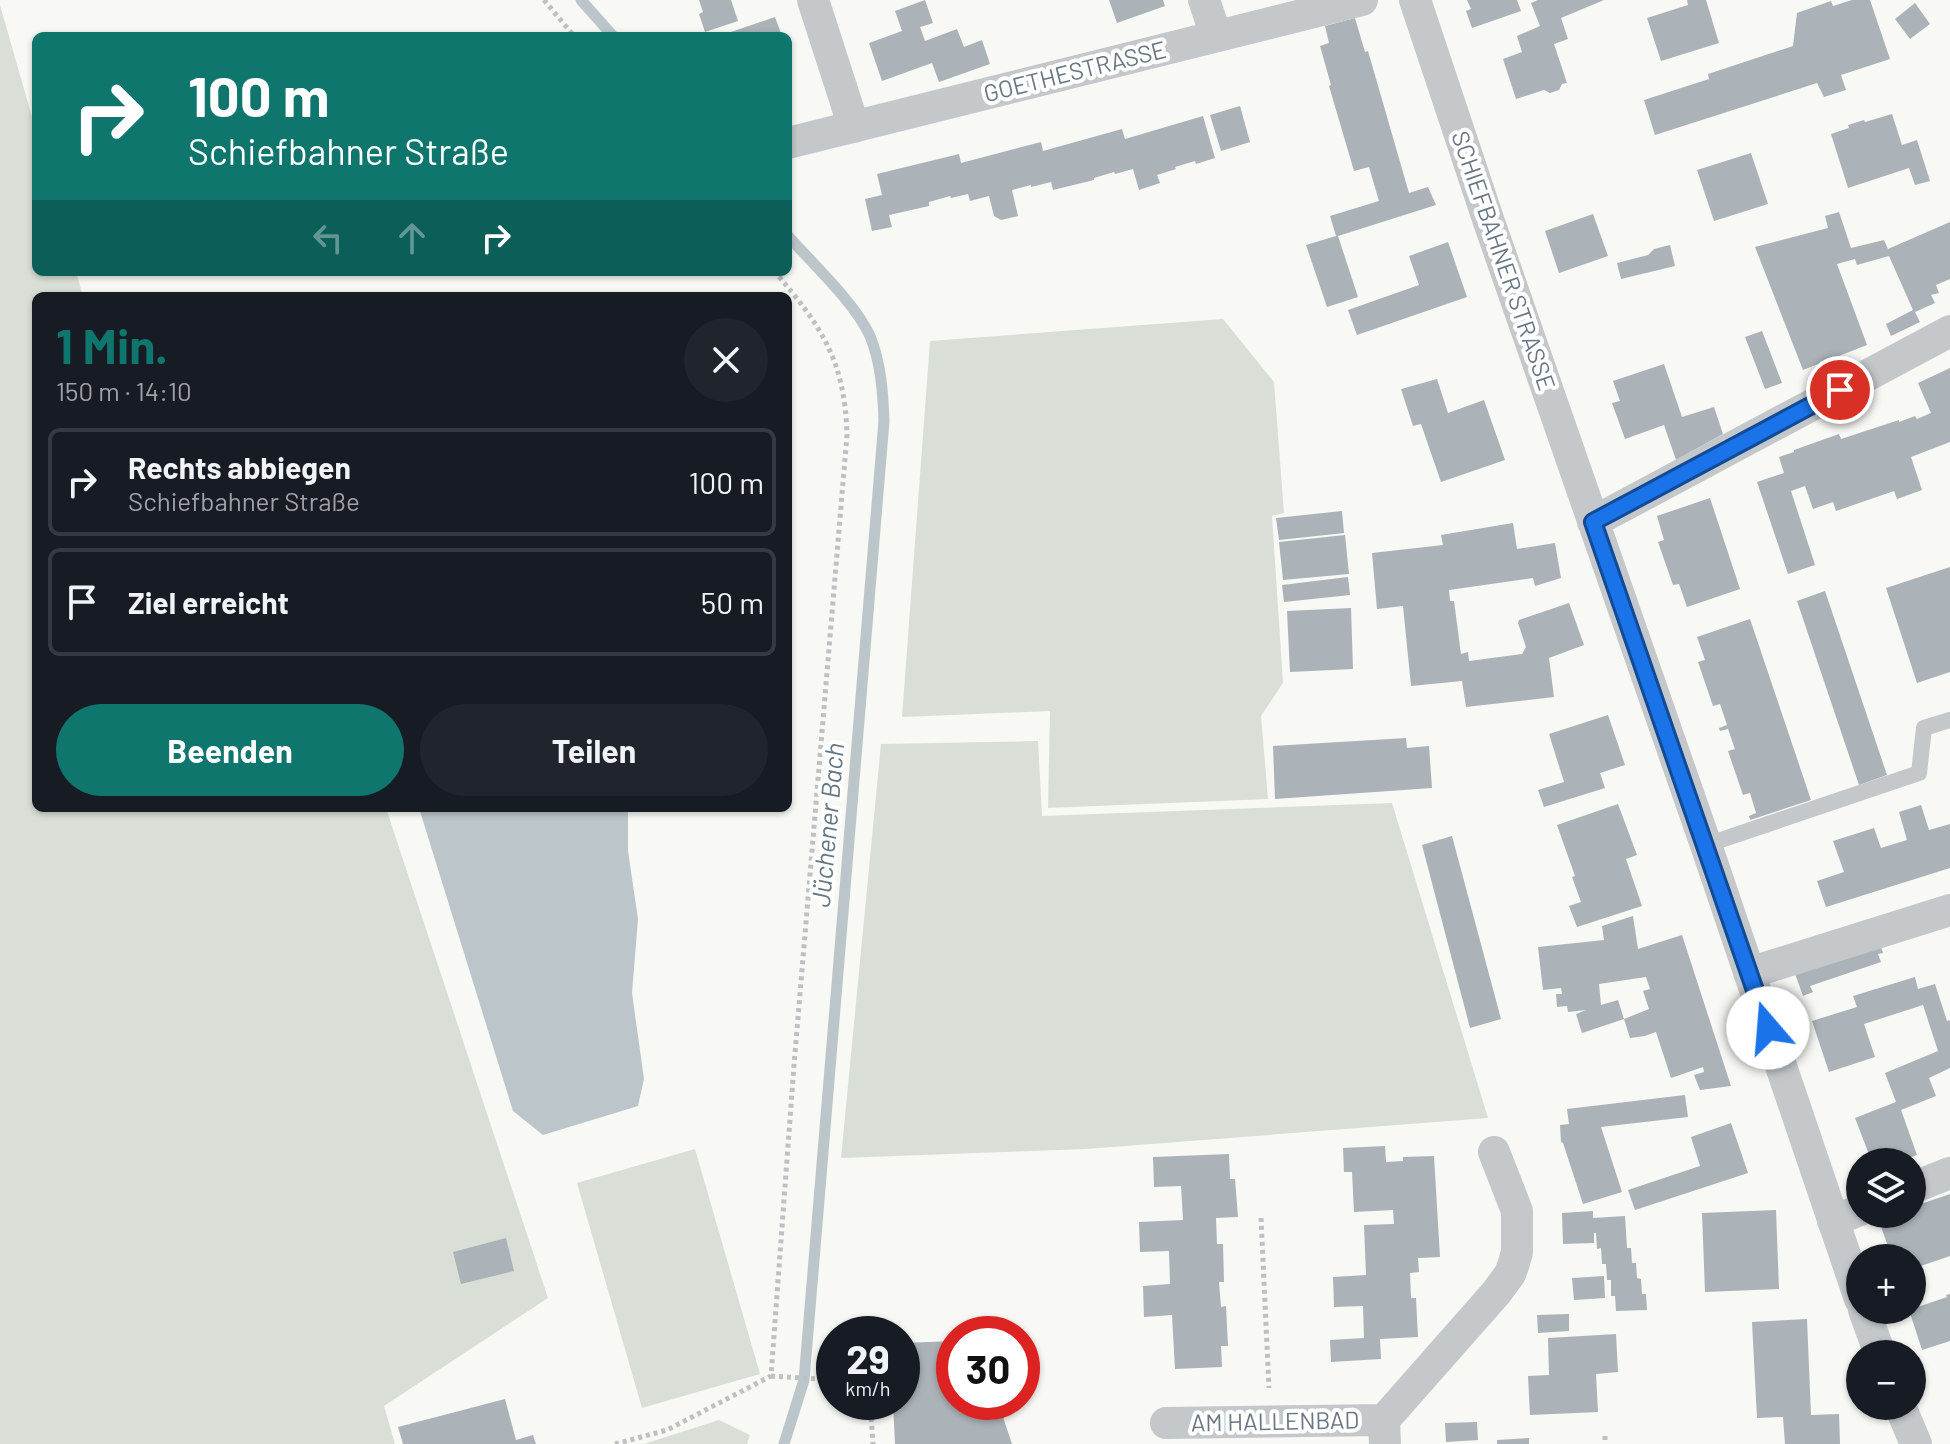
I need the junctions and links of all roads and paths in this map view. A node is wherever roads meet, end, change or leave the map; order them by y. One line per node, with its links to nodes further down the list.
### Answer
1 (544, 0): 6 (path)
2 (813, 0): 8 (street)
3 (1204, 0): 7 (street)
4 (1362, 0): 7 (street, GOETHESTRASSE)
5 (1415, 0): 12 (street, SCHIEFBAHNER STRASSE)
6 (571, 32)
7 (1216, 36): 8 (street, GOETHESTRASSE)
8 (854, 127): 9 (street, GOETHESTRASSE)
9 (792, 142)
10 (778, 276): 22 (path)
11 (1950, 331): 12 (street)
12 (1593, 522): 14 (street, SCHIEFBAHNER STRASSE)
13 (1950, 720): 14 (lane)
14 (1706, 845): 16 (street, SCHIEFBAHNER STRASSE)
15 (1950, 910): 16 (street)
16 (1749, 973): 20 (street, SCHIEFBAHNER STRASSE)
17 (1494, 1152): 28 (street, AM HALLENBAD)
18 (1950, 1173): 19 (street)
19 (1926, 1182)
20 (1846, 1215)
21 (1261, 1218): 26 (path)
22 (771, 1376): 23 (path); 30 (path)
23 (816, 1379)
24 (871, 1420): 31 (path)
25 (1906, 1420): 33 (street)
26 (1271, 1421): 27 (street, AM HALLENBAD); 28 (street, AM HALLENBAD)
27 (1166, 1423)
28 (1385, 1432)
29 (1605, 1436): 32 (path)
30 (615, 1444)
31 (873, 1444)
32 (1605, 1444)
33 (1916, 1444)

